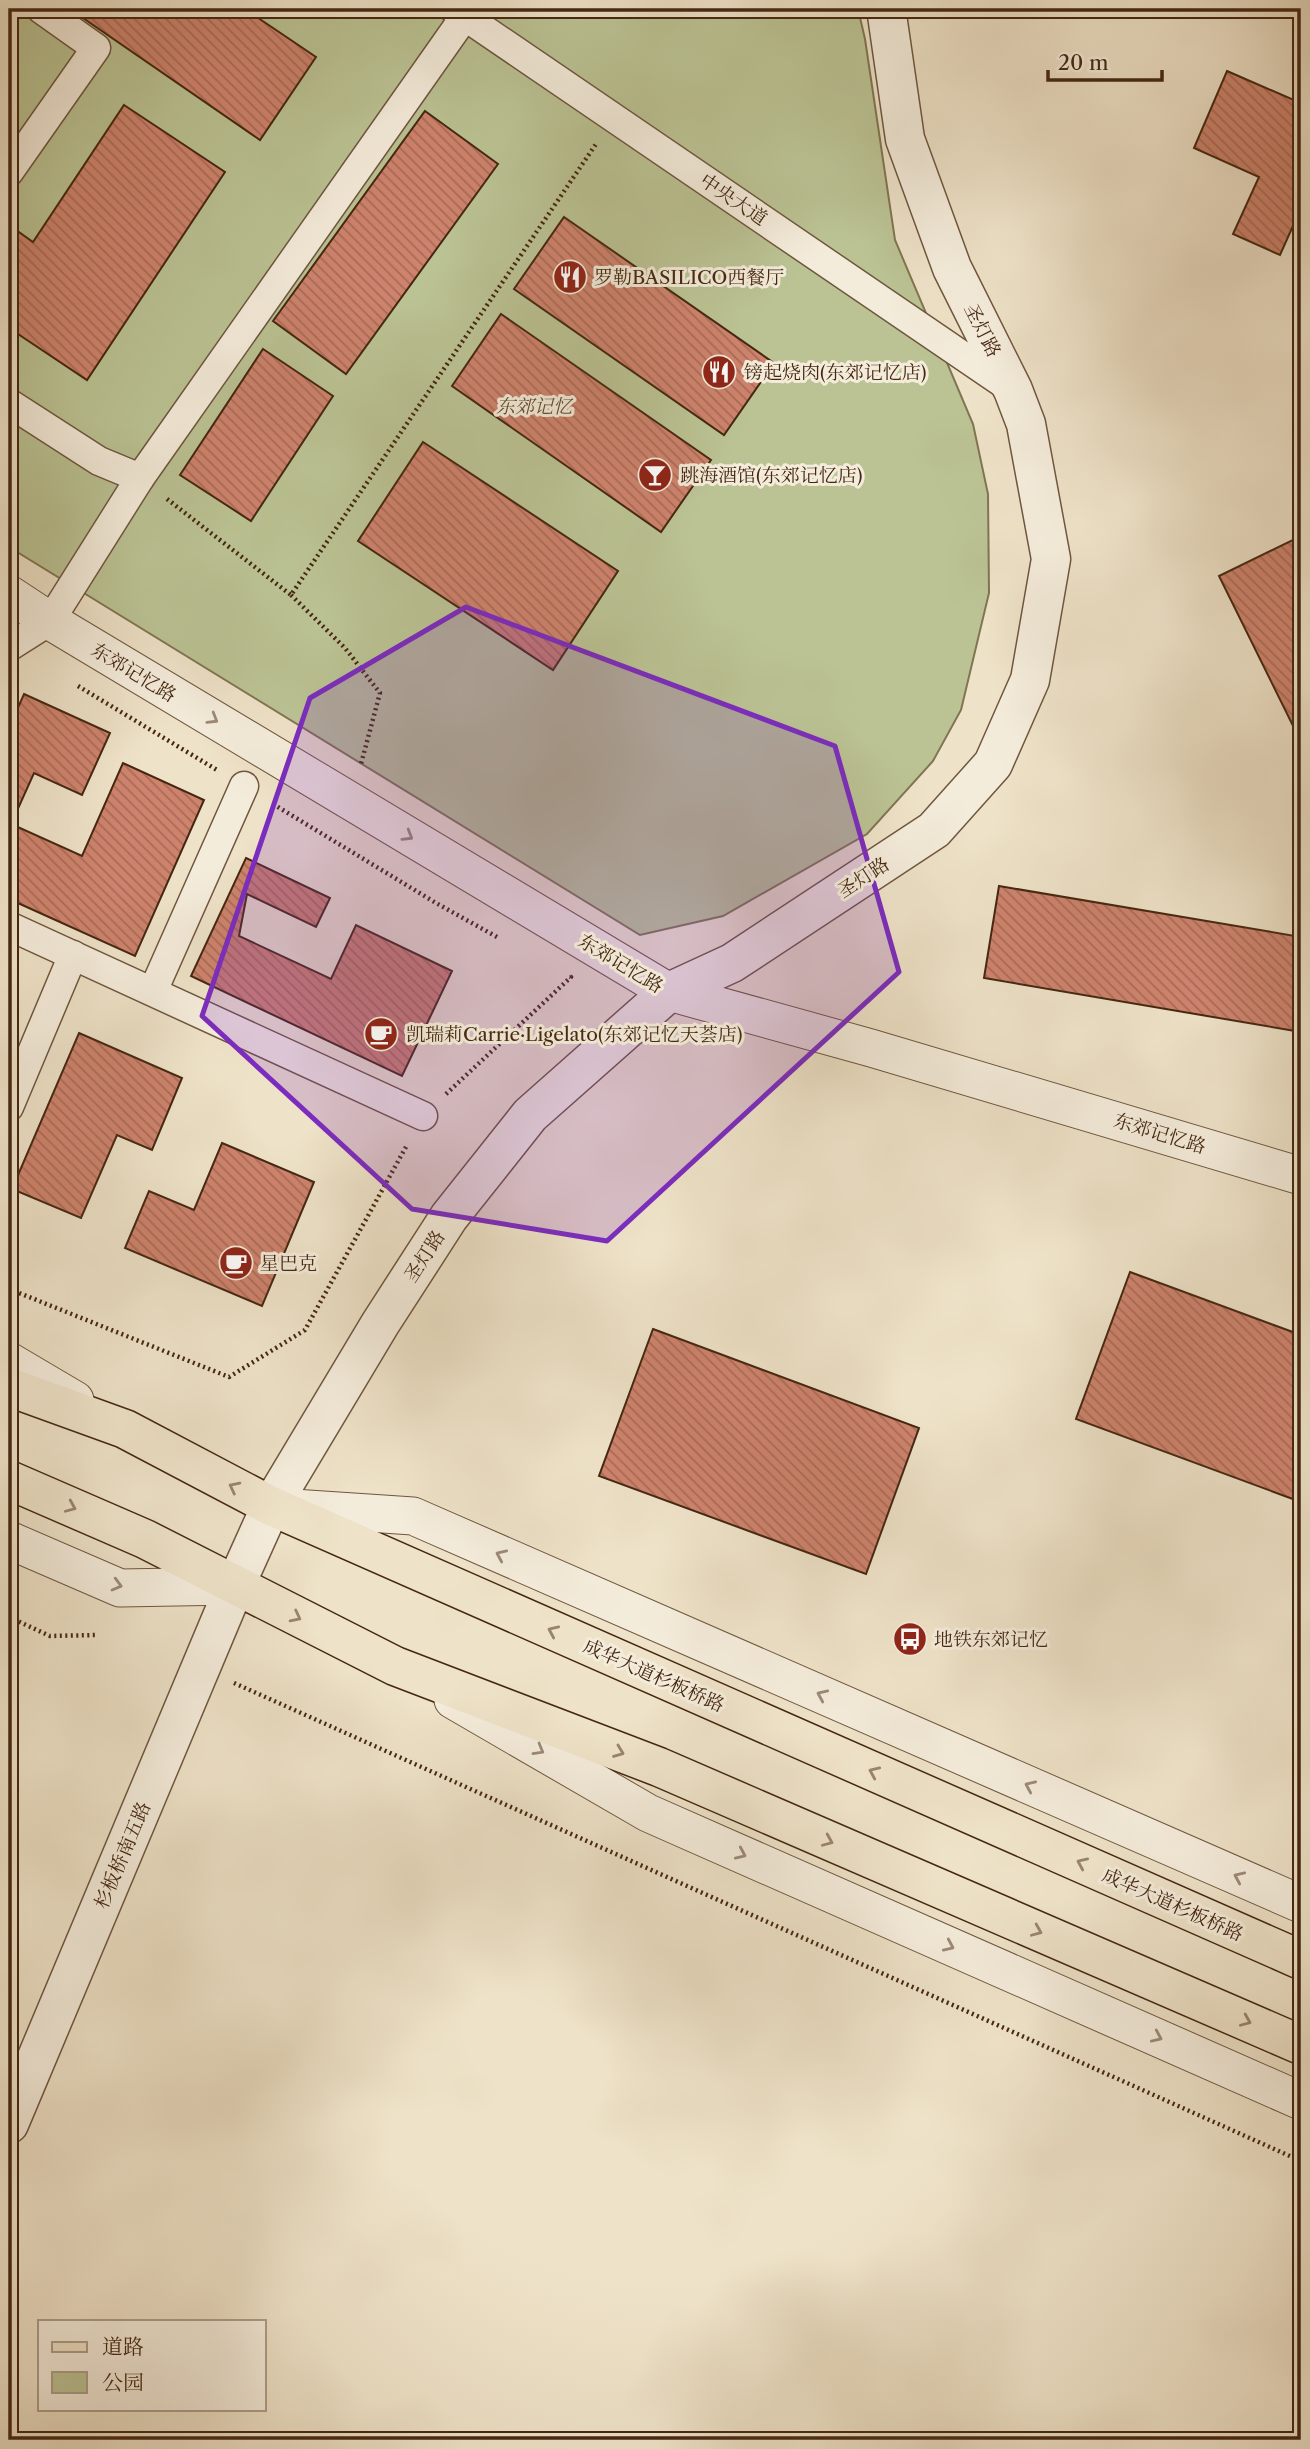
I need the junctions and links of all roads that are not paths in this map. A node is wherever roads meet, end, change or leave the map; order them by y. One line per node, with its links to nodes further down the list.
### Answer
1 (41, 9): 4 (street)
2 (463, 11): 5 (street, 中央大道); 7 (street)
3 (884, 11): 5 (street, 圣灯路)
4 (9, 173)
5 (1013, 390): 15 (street, 圣灯路)
6 (9, 403): 7 (street)
7 (140, 478): 9 (street)
8 (9, 594): 9 (street, 东郊记忆路)
9 (50, 621): 10 (street); 15 (street, 东郊记忆路, one-way to 15)
10 (9, 647)
11 (244, 786): 14 (street)
12 (9, 926): 13 (street)
13 (73, 955): 14 (street); 16 (street)
14 (153, 991): 17 (street)
15 (669, 992): 18 (street, 东郊记忆路); 23 (street, 圣灯路)
16 (9, 1107)
17 (423, 1116)
18 (1301, 1176)
19 (9, 1361): 21 (street)
20 (9, 1387): 21 (main road, 成华大道杉板桥路)
21 (125, 1429): 23 (main road, 成华大道杉板桥路, one-way to 21)
22 (9, 1480): 25 (main road, one-way to 25)
23 (271, 1506): 25 (street, 圣灯路); 27 (street, one-way to 23); 28 (main road, 成华大道杉板桥路, one-way to 23)
24 (9, 1540): 25 (street, one-way to 25)
25 (235, 1586): 26 (main road, one-way to 26); 31 (street, 杉板桥南五路)
26 (395, 1666): 29 (main road, one-way to 29); 30 (street, one-way to 30)
27 (1301, 1904)
28 (1301, 1960)
29 (1301, 2045)
30 (1301, 2101)
31 (9, 2123)

